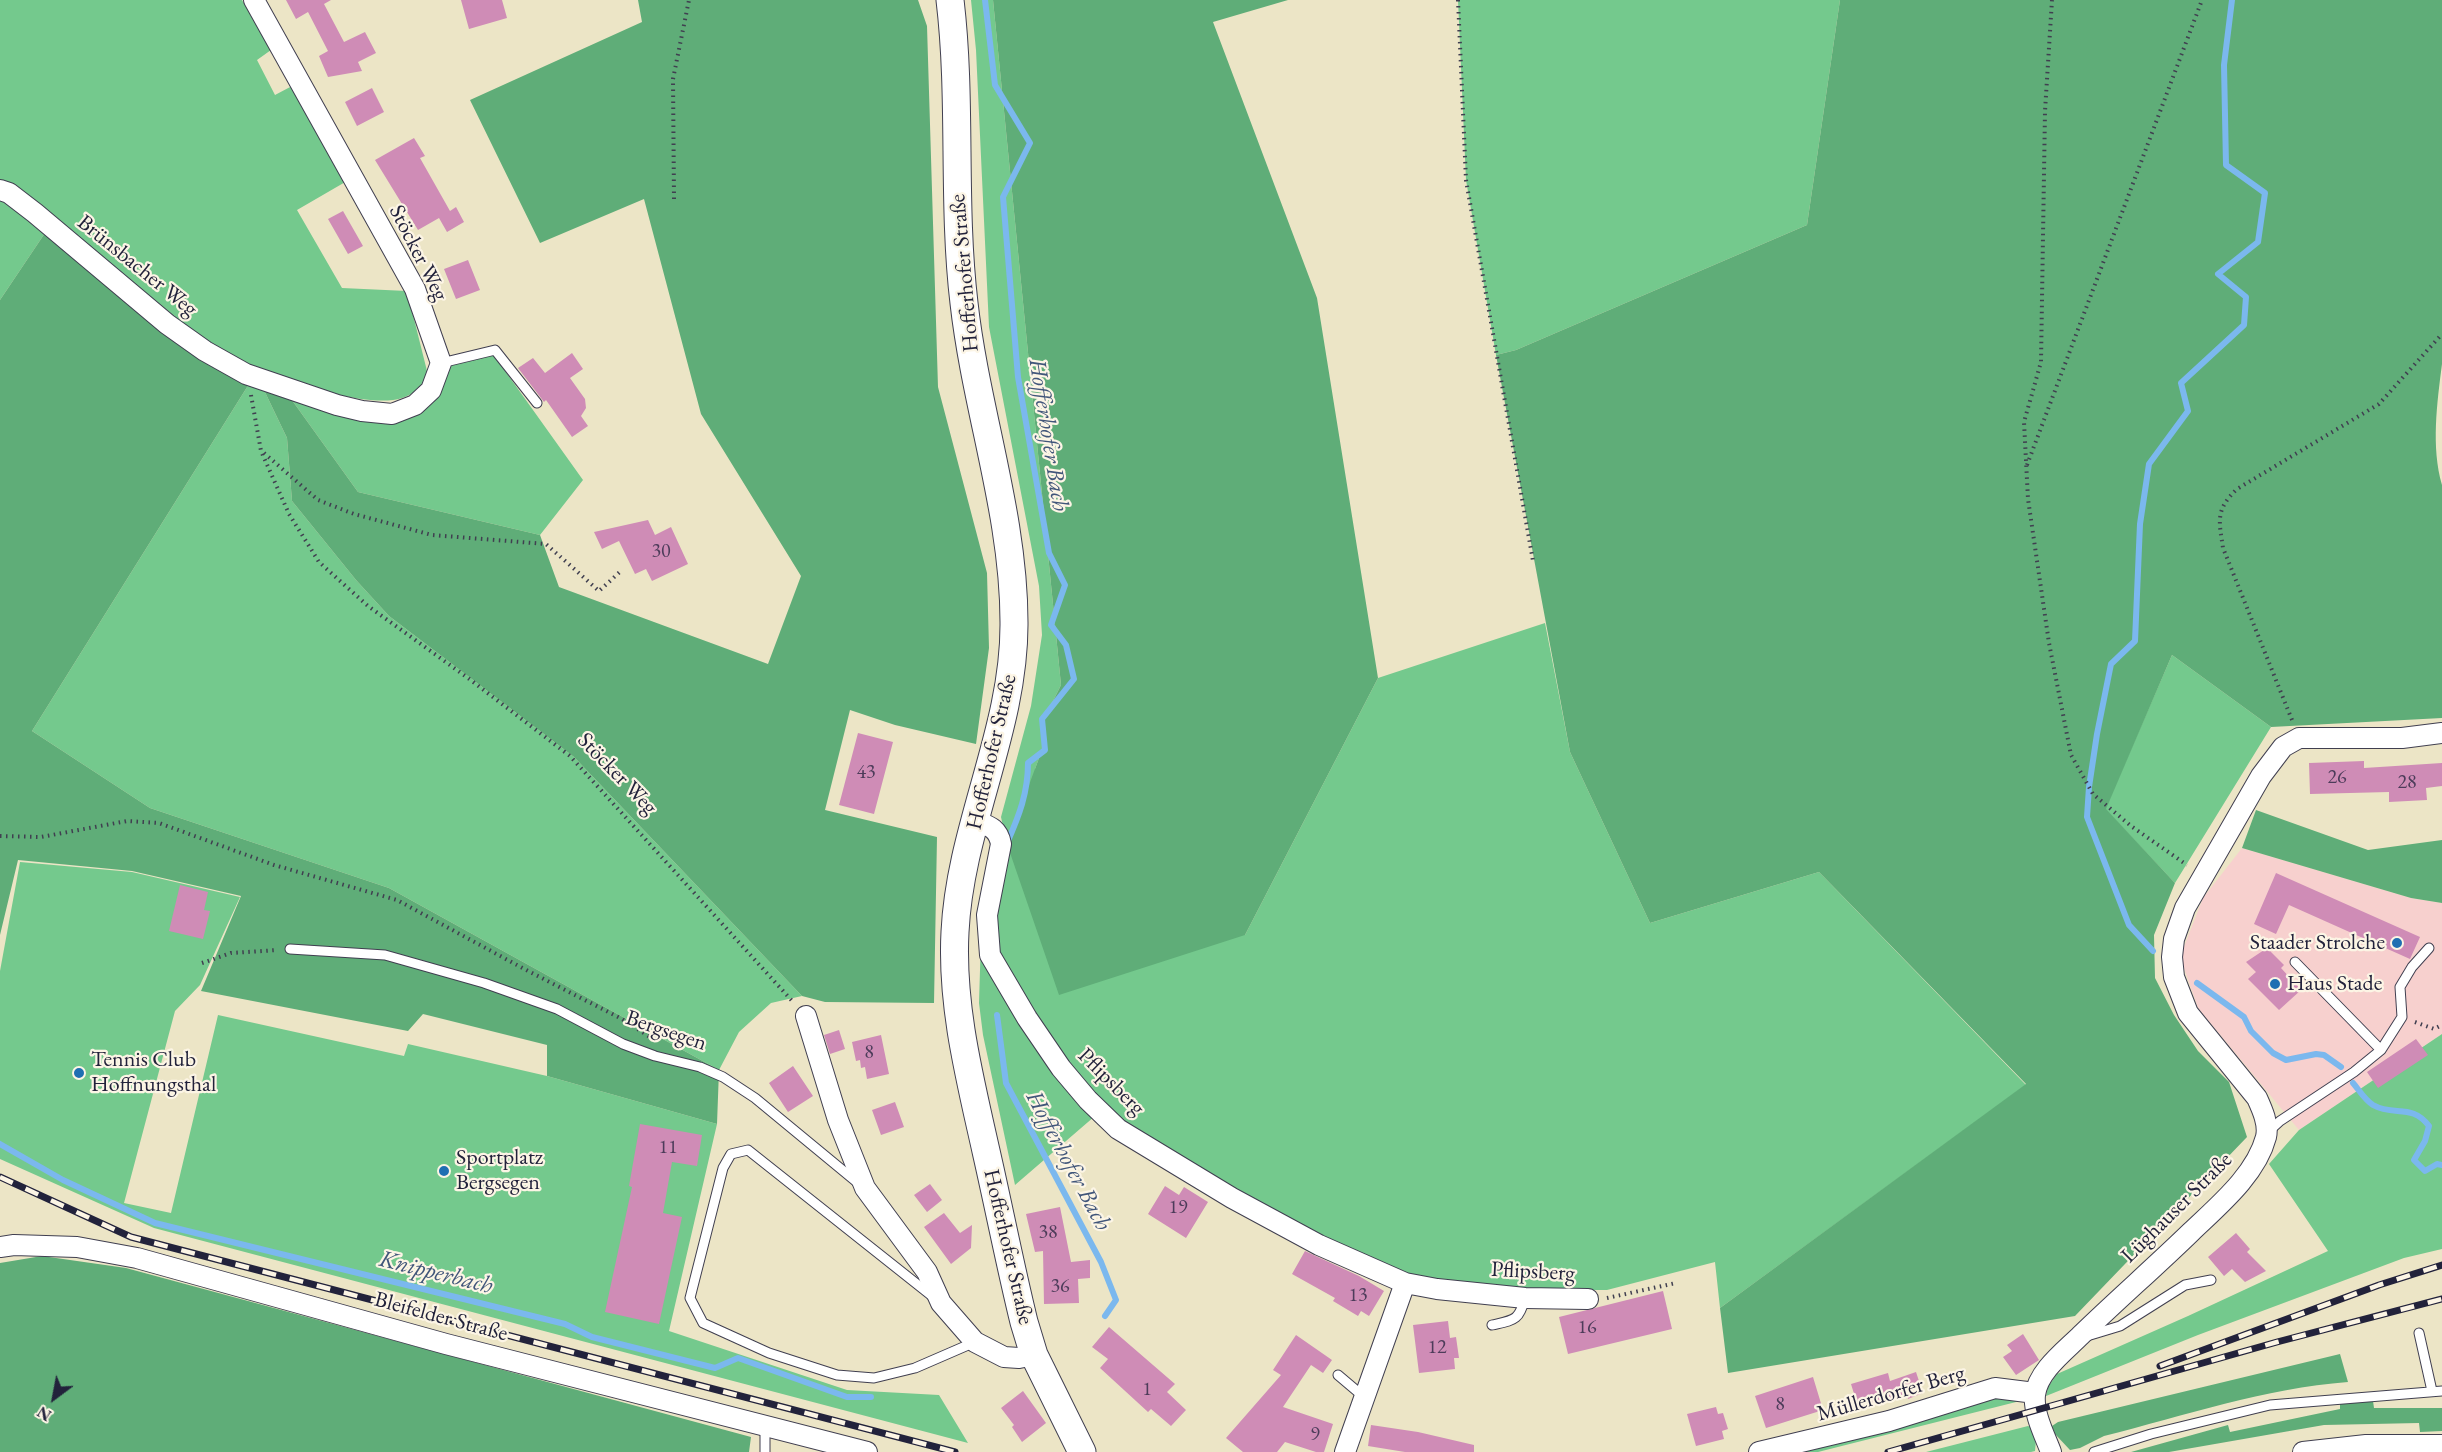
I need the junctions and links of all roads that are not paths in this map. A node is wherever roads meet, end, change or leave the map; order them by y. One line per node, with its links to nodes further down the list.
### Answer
1 (254, 0): 4 (street, Stöcker Weg)
2 (950, 0): 7 (street, Hofferhofer Straße)
3 (0, 190): 4 (street, Brünsbacher Weg)
4 (441, 363): 5 (lane)
5 (537, 403)
6 (2442, 733): 13 (street)
7 (976, 821): 17 (street, Pflipsberg); 25 (street, Hofferhofer Straße)
8 (2429, 948): 12 (lane)
9 (290, 949): 14 (lane, Bergsegen)
10 (2295, 962): 12 (lane)
11 (806, 1016): 14 (street)
12 (2381, 1050): 13 (lane)
13 (2266, 1134): 23 (street, Lüghauser Straße)
14 (865, 1188): 20 (street, Bergsegen)
15 (0, 1247): 31 (street, Bleifelder Straße)
16 (2211, 1280): 23 (lane)
17 (1405, 1283): 18 (street, Pflipsberg); 30 (street)
18 (1525, 1298): 19 (street, Pflipsberg); 21 (lane)
19 (1588, 1299)
20 (941, 1303): 24 (street, Bergsegen); 24 (lane, Bergsegen)
21 (1492, 1324)
22 (2419, 1333): 27 (lane)
23 (2076, 1340): 29 (street, Lüghauser Straße)
24 (975, 1342): 25 (street, Bergsegen)
25 (1034, 1355): 35 (street, Hofferhofer Straße)
26 (1338, 1375): 30 (lane)
27 (2432, 1391): 28 (lane); 39 (lane)
28 (2442, 1391)
29 (2035, 1393): 37 (street, Müllerdorfer Berg); 38 (street)
30 (1364, 1398): 36 (street)
31 (765, 1425): 33 (lane); 34 (street, Bleifelder Straße)
32 (2442, 1444): 40 (street)
33 (765, 1452)
34 (867, 1452)
35 (1082, 1452)
36 (1345, 1452)
37 (1759, 1452)
38 (2051, 1452)
39 (2094, 1452)
40 (2303, 1452)

